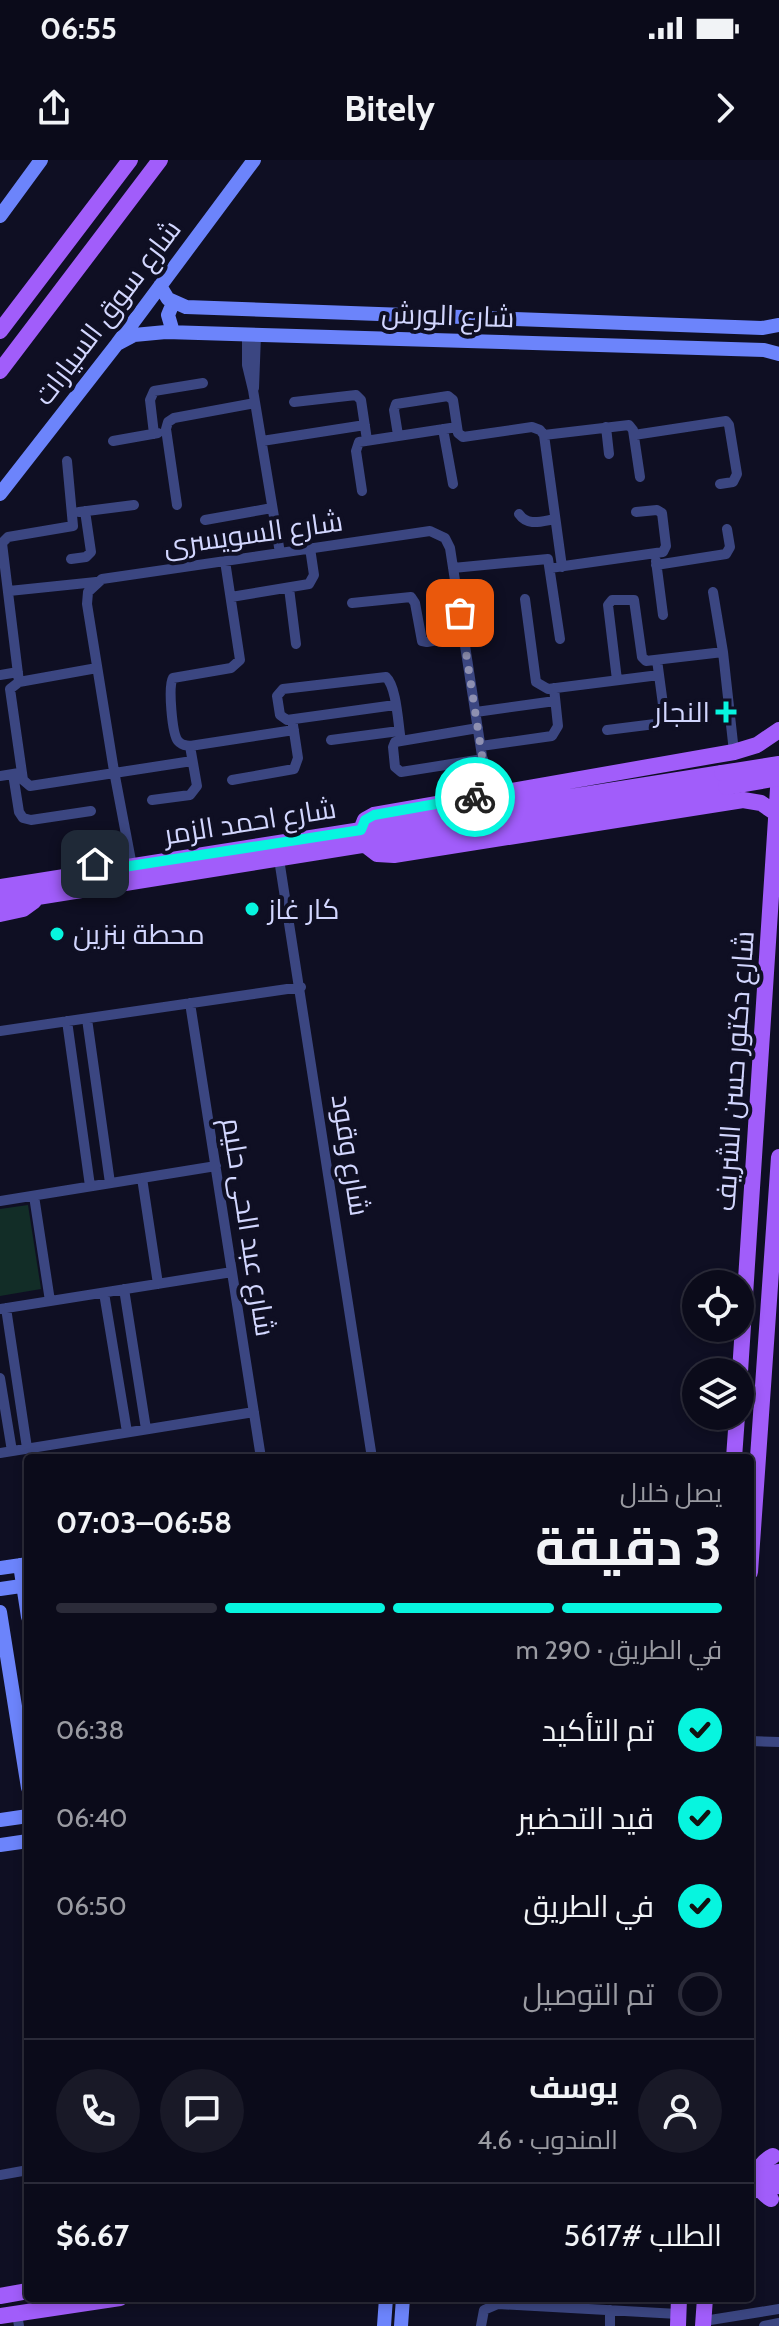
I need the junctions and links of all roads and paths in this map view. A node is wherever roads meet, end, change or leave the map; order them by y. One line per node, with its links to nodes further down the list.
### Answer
1 (41, 160): 5 (street)
2 (130, 160): 10 (main road)
3 (160, 160): 15 (main road)
4 (254, 160): 6 (street, شارع سوق السيارات)
5 (0, 216)
6 (160, 286): 7 (street); 13 (street, شارع سوق السيارات)
7 (173, 303): 9 (street, شارع الورش); 11 (street)
8 (779, 325): 9 (street, شارع الورش)
9 (762, 328): 14 (street)
10 (0, 331)
11 (173, 332): 12 (street, شارع الورش); 13 (street, شارع الورش)
12 (251, 335): 14 (street, شارع الورش); 18 (street)
13 (117, 344): 37 (street, شارع سوق السيارات)
14 (772, 352)
15 (0, 371)
16 (203, 383): 24 (street)
17 (294, 402): 19 (street)
18 (255, 403): 23 (street); 30 (street)
19 (365, 425): 28 (street); 30 (street)
20 (457, 427): 22 (street); 25 (street); 26 (street)
21 (606, 427): 26 (street); 27 (street); 31 (street)
22 (443, 429): 25 (street); 34 (street)
23 (167, 432): 24 (street); 39 (street)
24 (154, 434): 29 (street)
25 (398, 435): 28 (street)
26 (544, 435): 45 (street)
27 (634, 435): 33 (street); 35 (street)
28 (367, 440): 36 (street)
29 (113, 441)
30 (262, 441): 40 (street)
31 (609, 454)
32 (67, 461): 43 (street)
33 (640, 477)
34 (453, 484)
35 (720, 484)
36 (362, 491)
37 (0, 494)
38 (134, 505): 41 (street)
39 (177, 505)
40 (272, 508): 46 (street); 49 (street)
41 (85, 511): 43 (street); 50 (street)
42 (636, 512): 51 (street)
43 (73, 513): 57 (street)
44 (519, 514): 45 (street)
45 (555, 519): 53 (street)
46 (205, 520)
47 (727, 529): 51 (street)
48 (310, 548): 49 (street, شارع السويسرى); 54 (street, شارع السويسرى); 56 (street)
49 (280, 553): 52 (street, شارع السويسرى)
50 (71, 559)
51 (656, 559): 53 (street); 62 (street)
52 (225, 561): 55 (street, شارع السويسرى); 59 (street)
53 (556, 567): 54 (street); 66 (street)
54 (453, 568): 63 (street, شارع السويسرى)
55 (96, 582): 57 (street, شارع السويسرى); 70 (street)
56 (289, 588): 59 (street); 67 (street)
57 (9, 591): 64 (street)
58 (713, 592): 68 (street)
59 (231, 597): 85 (street)
60 (525, 599): 75 (street)
61 (352, 603): 63 (street)
62 (663, 615)
63 (464, 635): 78 (street, شارع السويسرى)
64 (14, 637): 65 (street); 73 (street)
65 (0, 639)
66 (560, 639)
67 (296, 644)
68 (723, 652): 69 (street); 87 (street)
69 (657, 660): 72 (street); 74 (street)
70 (97, 668): 73 (street); 91 (street)
71 (0, 675): 73 (street)
72 (659, 675): 74 (street); 81 (street)
73 (19, 677): 92 (street)
74 (617, 680): 75 (street)
75 (554, 688): 76 (street)
76 (555, 701): 78 (street); 86 (street)
77 (395, 705): 79 (street); 79 (street); 83 (street)
78 (476, 712): 80 (street, شارع السويسرى)
79 (293, 724): 85 (street); 95 (street)
80 (478, 728): 83 (street); 86 (street, شارع السويسرى)
81 (607, 730)
82 (779, 730): 87 (main road, شارع احمد الزمر)
83 (400, 736): 84 (street); 88 (street)
84 (331, 740)
85 (190, 746): 89 (street)
86 (481, 746): 88 (street, شارع السويسرى)
87 (734, 752): 96 (main road); 97 (main road, شارع احمد الزمر)
88 (483, 759): 97 (street, شارع السويسرى)
89 (192, 761): 91 (street); 98 (street)
90 (779, 764): 96 (main road, bridge)
91 (114, 771): 92 (street); 103 (street)
92 (17, 773): 93 (street); 99 (street)
93 (0, 776)
94 (779, 776): 96 (main road, bridge); 100 (main road, شارع دكتور حسن الشريف)
95 (232, 780)
96 (727, 788): 100 (main road); 101 (main road)
97 (488, 795): 101 (main road, شارع احمد الزمر)
98 (152, 800)
99 (91, 811)
100 (777, 814): 122 (main road, شارع دكتور حسن الشريف)
101 (362, 837): 102 (main road, شارع احمد الزمر); 103 (main road, شارع احمد الزمر)
102 (279, 859): 107 (main road, شارع احمد الزمر); 110 (street, شارع وقود)
103 (132, 866): 104 (main road, شارع احمد الزمر)
104 (111, 869): 105 (main road, شارع احمد الزمر); 106 (main road)
105 (0, 877)
106 (0, 887)
107 (37, 897): 108 (main road); 109 (main road, شارع احمد الزمر)
108 (0, 903)
109 (0, 914)
110 (301, 987): 111 (street); 142 (street, شارع وقود)
111 (190, 1003): 112 (street); 116 (street, شارع عبد الحى حليم)
112 (87, 1019): 113 (street); 118 (street)
113 (67, 1021): 114 (street); 119 (street)
114 (0, 1031)
115 (779, 1157): 126 (main road, شارع دكتور حسن الشريف)
116 (216, 1166): 117 (street); 123 (street, شارع عبد الحى حليم)
117 (142, 1178): 118 (street); 125 (street)
118 (110, 1183): 119 (street)
119 (90, 1186): 120 (street)
120 (34, 1196): 121 (street); 129 (street)
121 (0, 1201)
122 (747, 1270)
123 (232, 1272): 125 (street); 133 (street, شارع عبد الحى حليم)
124 (754, 1283): 126 (main road)
125 (158, 1284): 127 (street)
126 (770, 1284): 131 (main road, شارع دكتور حسن الشريف)
127 (124, 1289): 128 (street); 136 (street)
128 (104, 1293): 129 (street); 138 (street)
129 (50, 1301): 130 (street)
130 (3, 1308): 139 (street)
131 (772, 1358): 135 (main road, شارع دكتور حسن الشريف)
132 (0, 1378): 140 (street)
133 (254, 1412): 136 (street); 141 (street, شارع عبد الحى حليم)
134 (754, 1424): 135 (main road)
135 (760, 1426): 144 (main road, شارع دكتور حسن الشريف)
136 (146, 1429): 138 (street)
137 (735, 1430): 143 (main road)
138 (127, 1432): 139 (street)
139 (27, 1448): 140 (street)
140 (6, 1452)
141 (260, 1454)
142 (371, 1454)
143 (734, 1454)
144 (754, 1514)
145 (24, 1564): 146 (street)
146 (0, 1568)
147 (24, 1585): 148 (street)
148 (0, 1589)
149 (0, 1612): 152 (street)
150 (754, 1741): 151 (street)
151 (779, 1742)
152 (24, 1763)
153 (24, 1817): 154 (street)
154 (0, 1820)
155 (24, 1842): 156 (street)
156 (0, 1845)
157 (754, 2159): 158 (main road)
158 (777, 2161): 160 (main road, bridge); 163 (main road)
159 (24, 2171): 161 (street)
160 (754, 2174)
161 (0, 2175)
162 (754, 2191): 163 (main road, bridge)
163 (776, 2194): 164 (main road)
164 (754, 2201)
165 (24, 2292): 166 (main road)
166 (0, 2296)
167 (101, 2302): 175 (main road)
168 (386, 2302): 178 (street)
169 (403, 2302): 179 (street)
170 (542, 2302): 173 (street); 180 (street)
171 (705, 2302): 177 (main road)
172 (779, 2309): 177 (street)
173 (610, 2310): 174 (street); 181 (street)
174 (678, 2313)
175 (20, 2319)
176 (779, 2323): 182 (street)
177 (704, 2324)
178 (384, 2326)
179 (401, 2326)
180 (481, 2326)
181 (610, 2326)
182 (764, 2326)

